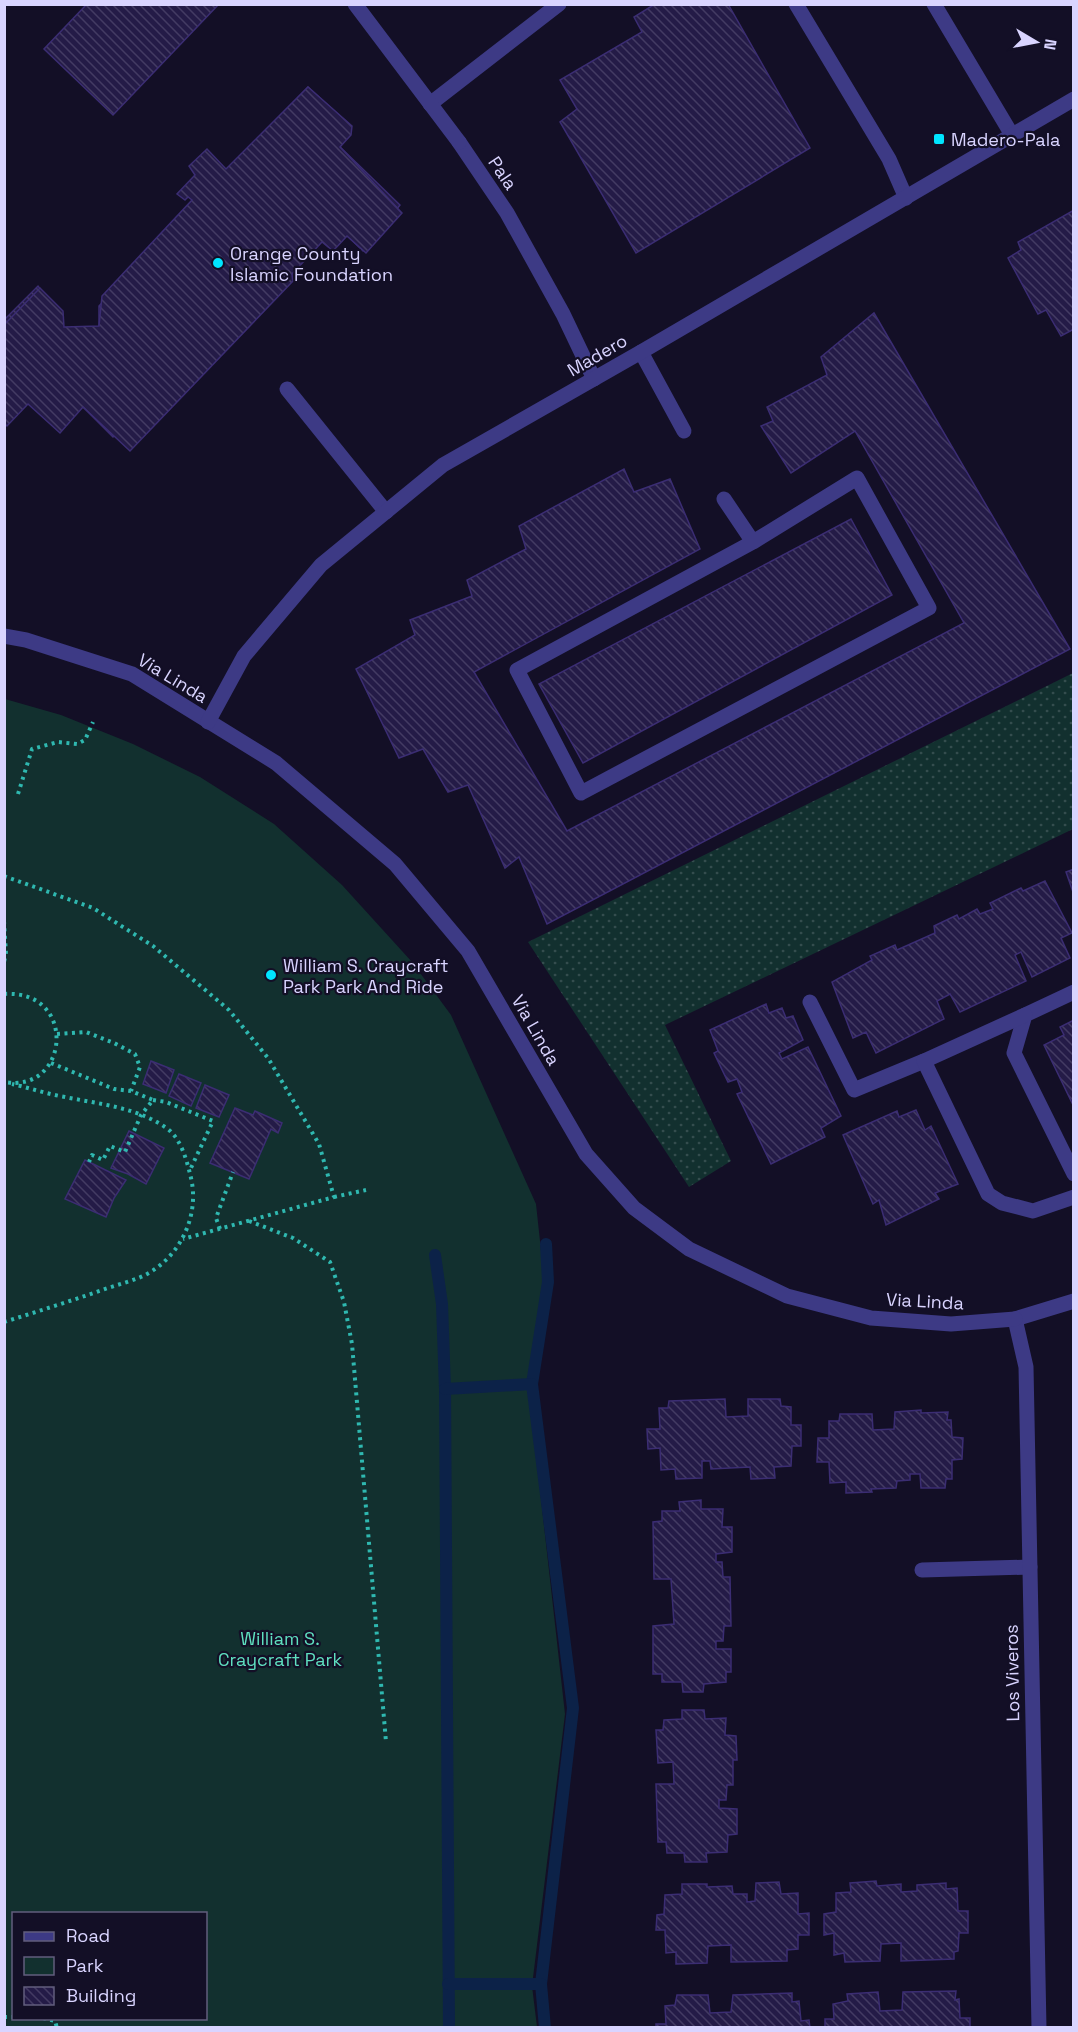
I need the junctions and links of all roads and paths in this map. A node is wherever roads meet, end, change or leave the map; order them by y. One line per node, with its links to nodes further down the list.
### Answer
1 (355, 4): 6 (street, Pala)
2 (560, 4): 6 (street)
3 (796, 4): 8 (street)
4 (934, 4): 7 (street)
5 (1074, 99): 7 (street, Madero)
6 (430, 104): 10 (street, Pala)
7 (1012, 135): 8 (street, Madero)
8 (906, 198): 9 (street, Madero)
9 (641, 352): 10 (street, Madero); 12 (street)
10 (594, 379): 14 (street, Madero)
11 (287, 389): 14 (street)
12 (684, 431)
13 (724, 499): 15 (street)
14 (387, 512): 18 (street, Madero)
15 (753, 542): 15 (street)
16 (4, 636): 18 (street, Via Linda)
17 (93, 722): 19 (path)
18 (208, 722): 48 (street, Via Linda)
19 (18, 794)
20 (4, 840): 21 (path)
21 (4, 846)
22 (4, 876): 42 (path)
23 (4, 921): 24 (path)
24 (4, 962)
25 (1074, 992): 28 (street)
26 (4, 994): 29 (path)
27 (810, 1002): 30 (street)
28 (1025, 1015): 30 (street); 40 (street)
29 (57, 1034): 31 (path); 34 (path)
30 (924, 1061): 43 (street)
31 (51, 1063): 33 (path); 34 (path)
32 (4, 1082): 33 (path)
33 (12, 1084): 36 (path)
34 (131, 1091): 35 (path)
35 (153, 1100): 36 (path); 38 (path)
36 (141, 1114): 37 (path); 38 (path)
37 (89, 1162)
38 (190, 1171): 46 (path)
39 (233, 1172): 45 (path)
40 (1074, 1174)
41 (366, 1190): 42 (path)
42 (334, 1197): 44 (path)
43 (1074, 1197)
44 (248, 1221): 45 (path); 52 (path)
45 (220, 1229): 46 (path)
46 (183, 1239): 49 (path)
47 (1074, 1301): 48 (street, Via Linda)
48 (1015, 1320): 50 (street, Los Viveros)
49 (4, 1322)
50 (1030, 1567): 51 (street); 53 (street, Los Viveros)
51 (922, 1570)
52 (386, 1742)
53 (1039, 2028)

